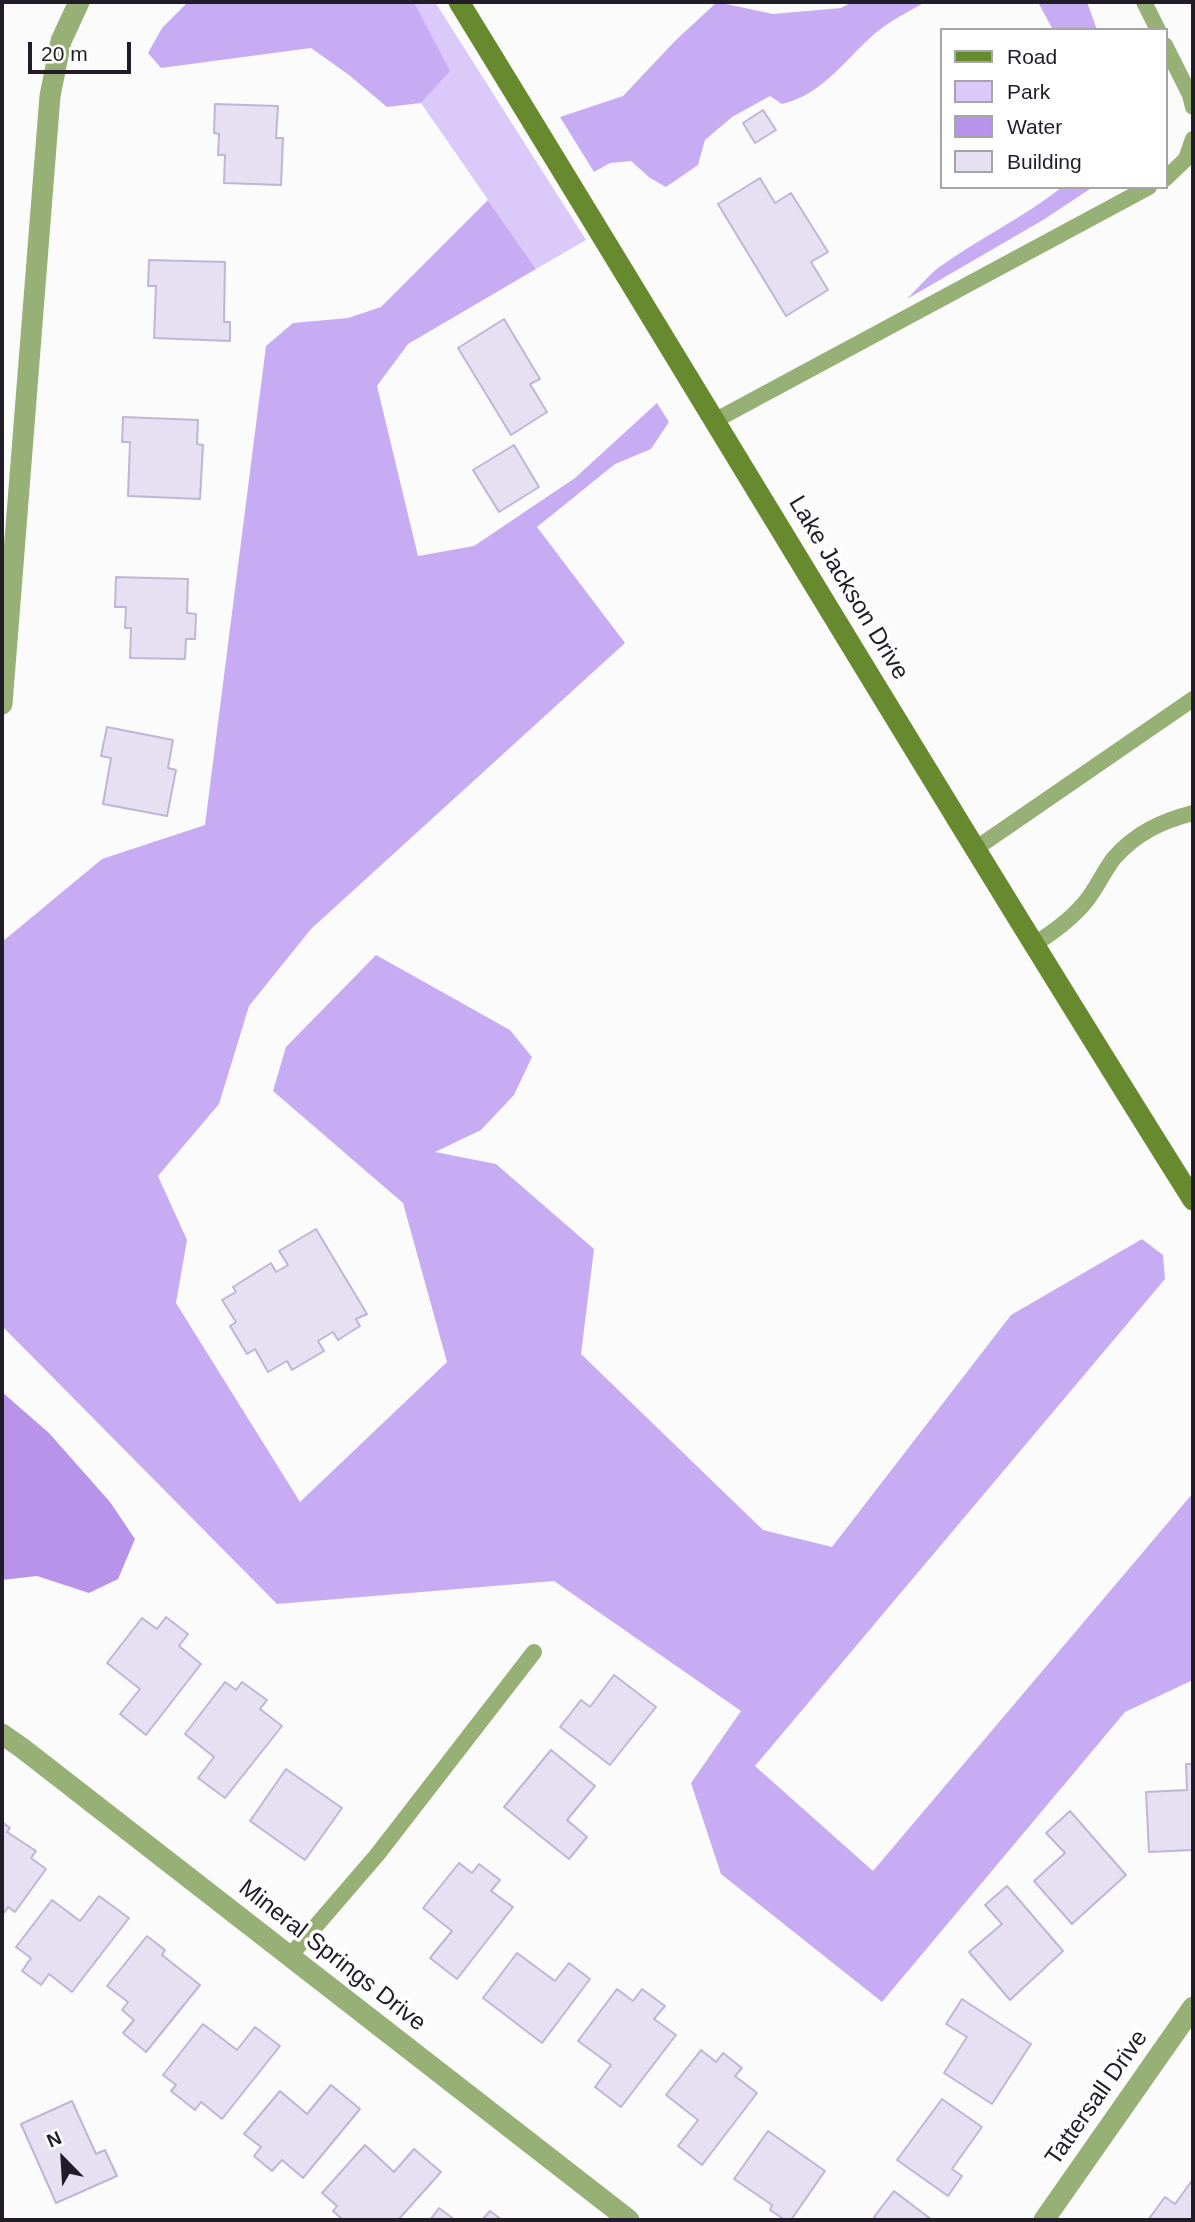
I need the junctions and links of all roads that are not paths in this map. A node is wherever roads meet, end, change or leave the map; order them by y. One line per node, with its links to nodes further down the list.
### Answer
1 (79, 2): 12 (street)
2 (460, 2): 10 (street, Lake Jackson Drive)
3 (1144, 2): 4 (lane)
4 (1157, 28)
5 (1167, 49): 6 (lane)
6 (1193, 107)
7 (1192, 144): 8 (lane)
8 (1167, 177)
9 (1145, 189): 10 (lane)
10 (716, 421): 14 (street, Lake Jackson Drive)
11 (1193, 699): 14 (lane)
12 (2, 704)
13 (1193, 813): 15 (lane)
14 (975, 849): 15 (street, Lake Jackson Drive)
15 (1033, 945): 16 (street, Lake Jackson Drive)
16 (1193, 1200)
17 (534, 1651): 19 (lane)
18 (2, 1734): 19 (street, Mineral Springs Drive)
19 (290, 1956): 21 (street, Mineral Springs Drive)
20 (1193, 2007): 22 (street, Tattersall Drive)
21 (629, 2220)
22 (1044, 2220)

